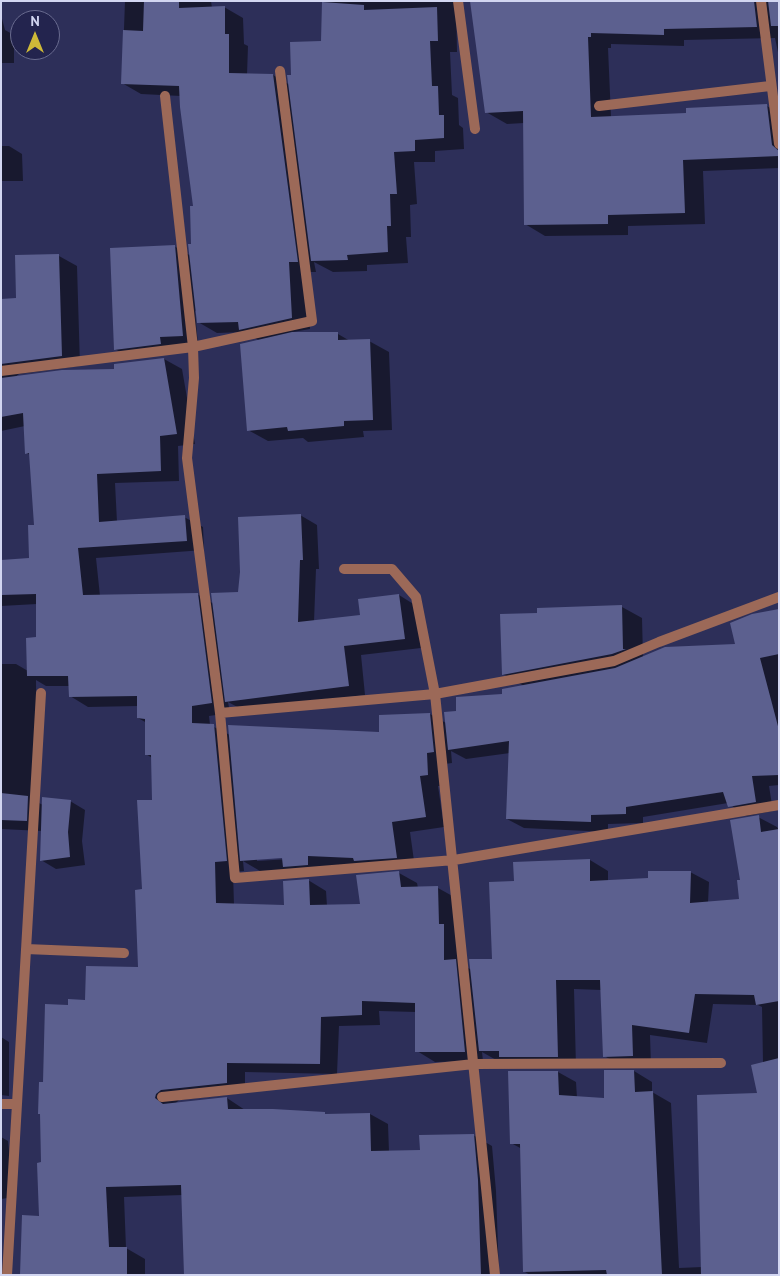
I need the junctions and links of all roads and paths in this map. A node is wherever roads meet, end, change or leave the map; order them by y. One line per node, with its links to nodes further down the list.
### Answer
1 (458, 1): 7 (street)
2 (760, 1): 4 (street)
3 (280, 71): 9 (street)
4 (770, 86): 6 (street); 8 (street)
5 (166, 96): 9 (street)
6 (600, 106)
7 (475, 129)
8 (779, 144)
9 (193, 347): 10 (street); 15 (street)
10 (1, 371)
11 (344, 569): 14 (street)
12 (779, 597): 14 (street)
13 (40, 693): 18 (street)
14 (435, 694): 15 (street); 17 (street)
15 (220, 713): 17 (street)
16 (779, 805): 17 (street)
17 (454, 860): 21 (street)
18 (26, 949): 19 (street); 24 (street)
19 (124, 953)
20 (721, 1063): 21 (street)
21 (474, 1064): 22 (street); 26 (street)
22 (162, 1097)
23 (1, 1104): 24 (street)
24 (17, 1104): 25 (street)
25 (7, 1275)
26 (496, 1275)

